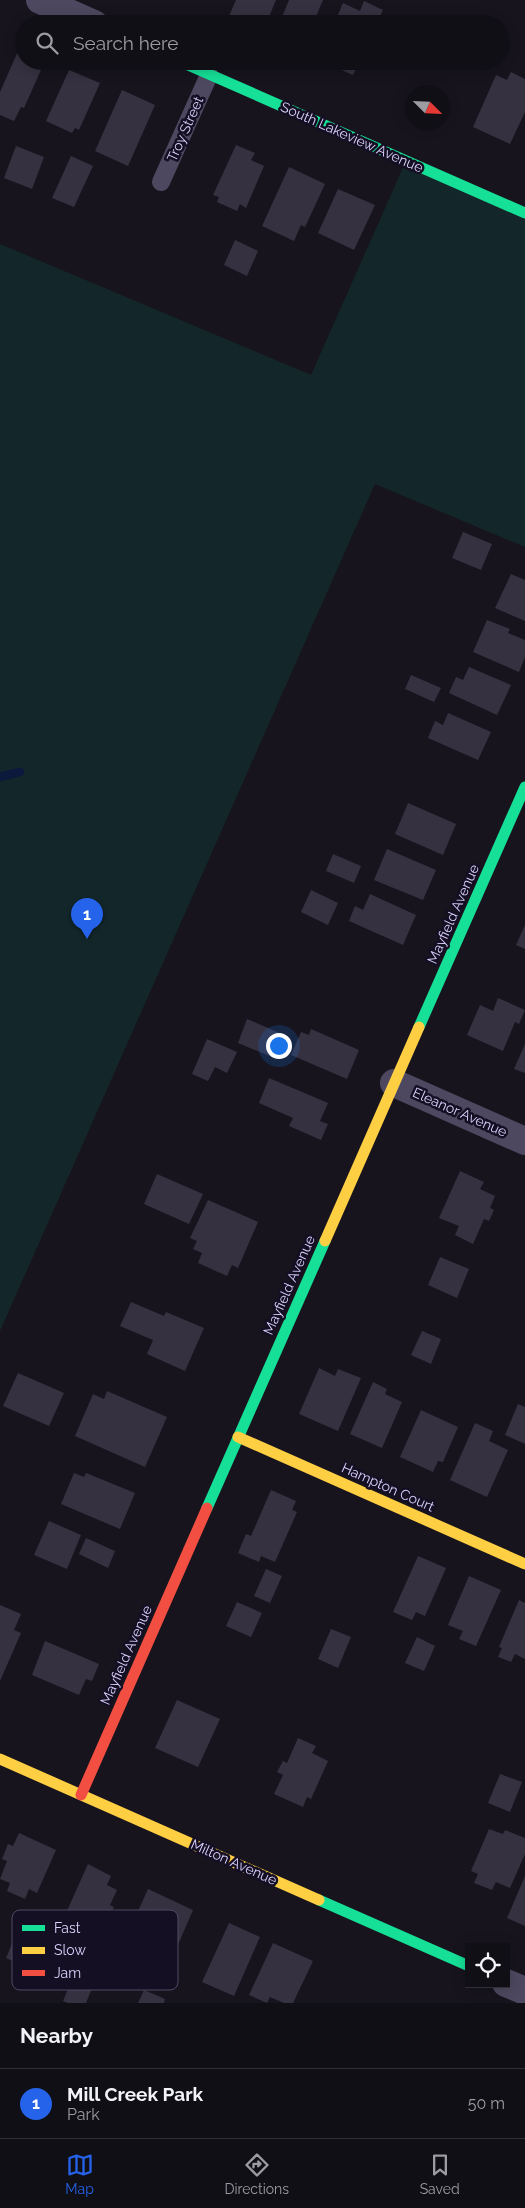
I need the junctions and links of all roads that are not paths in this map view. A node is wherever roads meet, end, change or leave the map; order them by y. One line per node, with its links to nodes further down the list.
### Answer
1 (40, 0): 2 (street)
2 (74, 15)
3 (199, 70): 4 (street, South Lakeview Avenue)
4 (210, 75): 5 (lane, Troy Street); 6 (street, South Lakeview Avenue)
5 (162, 182)
6 (525, 213)
7 (525, 787): 8 (street, Mayfield Avenue)
8 (394, 1083): 9 (street, Eleanor Avenue); 10 (street, Mayfield Avenue)
9 (525, 1141)
10 (238, 1437): 11 (street, Hampton Court); 13 (street, Mayfield Avenue)
11 (525, 1564)
12 (0, 1759): 13 (street, Milton Avenue)
13 (81, 1794): 14 (street, Milton Avenue)
14 (465, 1964)
15 (510, 1985): 16 (street)
16 (525, 1991)

